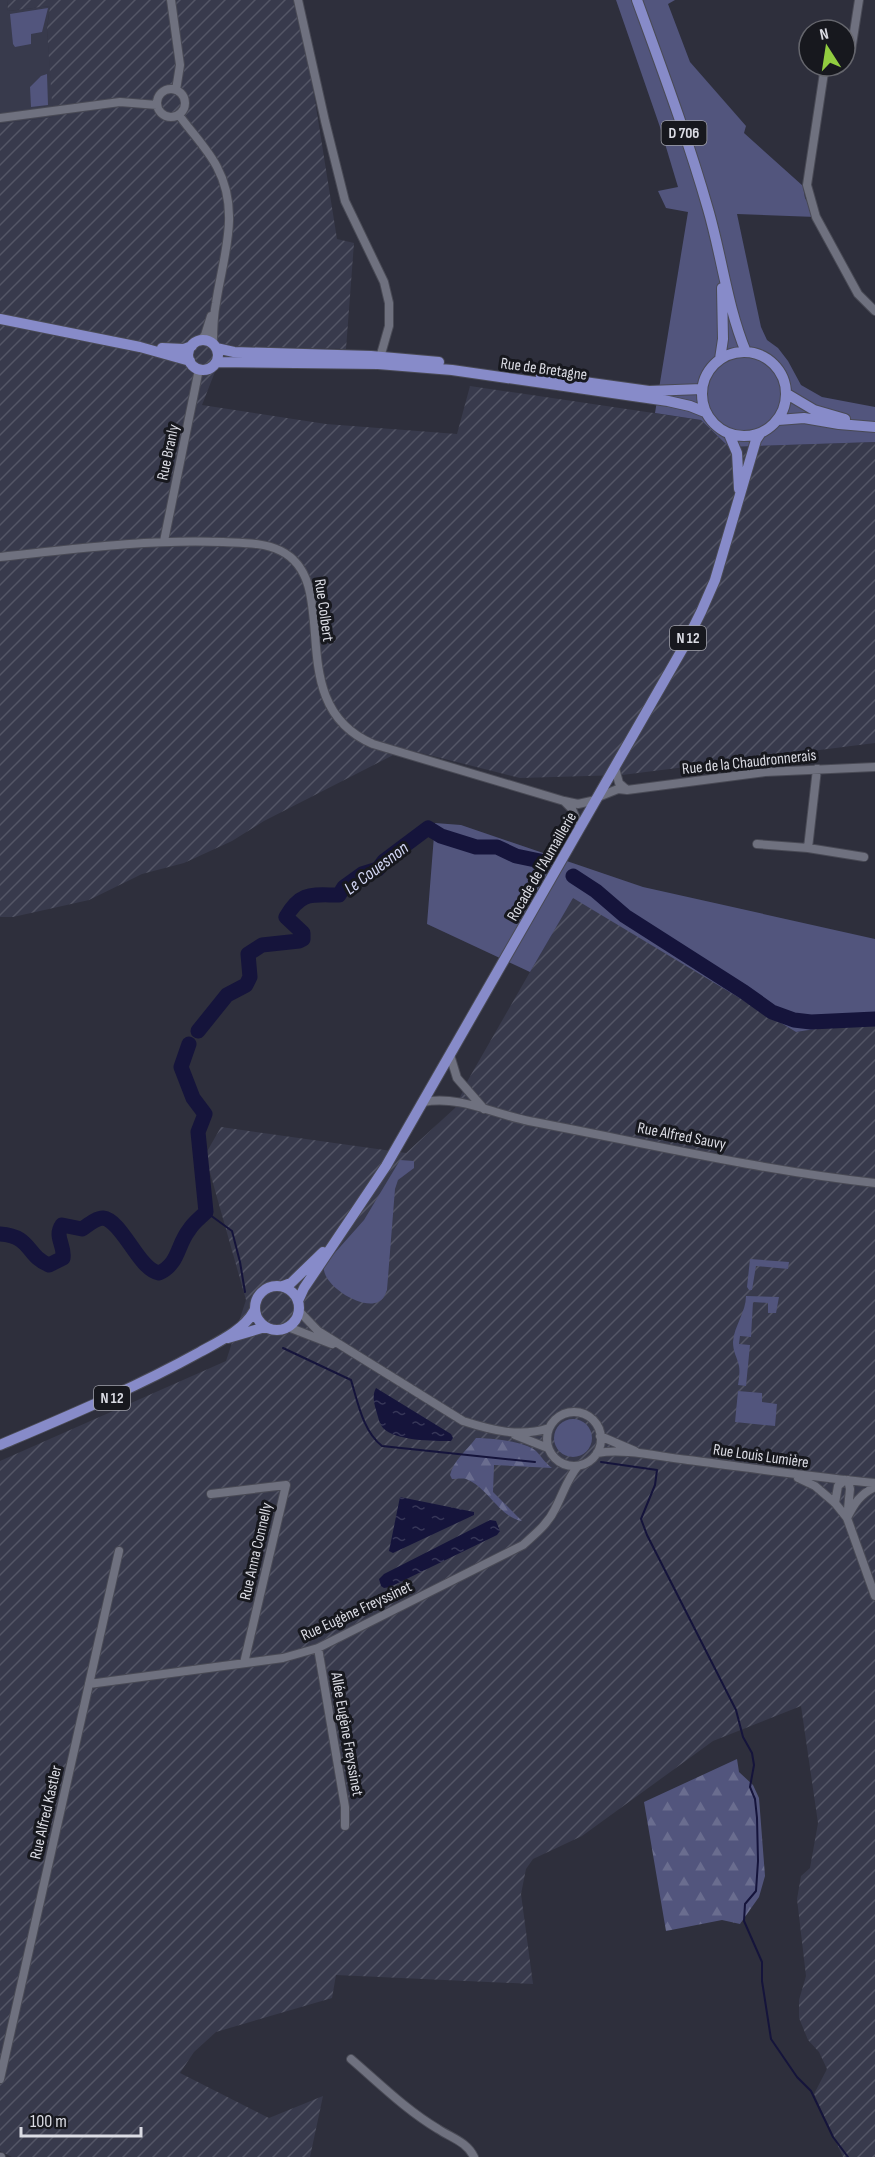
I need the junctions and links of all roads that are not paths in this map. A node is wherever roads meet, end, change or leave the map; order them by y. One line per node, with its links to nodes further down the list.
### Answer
1 (171, 0): 7 (street)
2 (298, 0): 21 (street)
3 (637, 0): 11 (main road, D 706)
4 (859, 0): 5 (street)
5 (856, 18)
6 (823, 78): 13 (street)
7 (176, 90): 8 (street); 9 (street)
8 (157, 105): 9 (street); 10 (street)
9 (179, 115): 12 (street)
10 (0, 118)
11 (721, 270): 18 (main road, D 706); 20 (main road, D 706)
12 (216, 301): 15 (street); 16 (street)
13 (875, 311)
14 (0, 319): 17 (main road)
15 (196, 344): 16 (main road); 17 (main road); 23 (main road)
16 (215, 346): 19 (main road); 24 (main road)
17 (141, 347): 23 (main road)
18 (746, 352): 20 (main road); 27 (main road)
19 (287, 354): 21 (main road); 22 (main road)
20 (720, 359): 26 (main road)
21 (379, 360): 22 (main road); 26 (main road, Rue de Bretagne); 28 (main road, Rue de Bretagne)
22 (269, 361): 24 (main road)
23 (190, 362): 25 (main road)
24 (217, 362): 25 (main road)
25 (199, 369): 34 (street, Rue Branly)
26 (702, 389): 28 (main road)
27 (787, 394): 29 (main road); 30 (main road)
28 (705, 412): 31 (main road)
29 (778, 420): 30 (main road); 32 (main road)
30 (875, 427)
31 (729, 434): 32 (main road); 33 (main road, Rocade de l'Aumaillerie / N 12)
32 (760, 434): 33 (main road, Rocade de l'Aumaillerie / N 12)
33 (739, 498): 37 (main road, Rocade de l'Aumaillerie / N 12)
34 (165, 542): 35 (street, Rue Colbert); 41 (street, Rue Colbert)
35 (0, 557)
36 (875, 767): 38 (street, Rue de la Chaudronnerais)
37 (615, 768): 39 (street); 40 (main road, Rocade de l'Aumaillerie / N 12)
38 (817, 769): 39 (street, Rue de la Chaudronnerais); 44 (street)
39 (627, 790): 40 (street, Rue de la Chaudronnerais)
40 (597, 799): 41 (street, Rue Colbert); 42 (main road, Rocade de l'Aumaillerie / N 12)
41 (564, 801): 42 (street)
42 (580, 828): 46 (main road, Rocade de l'Aumaillerie / N 12)
43 (757, 844): 44 (street)
44 (808, 848): 45 (street)
45 (864, 857)
46 (450, 1055): 47 (main road, Rocade de l'Aumaillerie / N 12); 48 (street)
47 (423, 1102): 48 (street, Rue Alfred Sauvy); 50 (main road, Rocade de l'Aumaillerie / N 12)
48 (484, 1109): 49 (street, Rue Alfred Sauvy)
49 (875, 1184)
50 (340, 1235): 51 (main road, Rocade de l'Aumaillerie / N 12); 52 (main road, Rocade de l'Aumaillerie / N 12)
51 (283, 1286): 52 (main road); 53 (main road)
52 (298, 1306): 55 (main road); 57 (street)
53 (254, 1311): 54 (main road); 56 (main road, N 12)
54 (265, 1327): 55 (main road); 56 (main road, N 12)
55 (288, 1328): 57 (street)
56 (220, 1341): 61 (main road, N 12)
57 (344, 1348): 59 (street)
58 (549, 1428): 59 (street); 60 (street); 62 (street)
59 (509, 1432): 62 (street)
60 (600, 1436): 63 (street); 64 (street, Rue Louis Lumière)
61 (0, 1445)
62 (548, 1448): 65 (street)
63 (597, 1453): 64 (street, Rue Louis Lumière); 66 (street)
64 (643, 1455): 67 (street, Rue Louis Lumière)
65 (559, 1462): 66 (street); 70 (street)
66 (578, 1466): 70 (street, Rue Eugène Freyssinet)
67 (792, 1475): 68 (street, Rue Louis Lumière); 72 (street)
68 (846, 1480): 69 (street, Rue Louis Lumière); 72 (street); 73 (street)
69 (875, 1485): 73 (street)
70 (563, 1490): 76 (street, Rue Eugène Freyssinet)
71 (211, 1494): 77 (street, Rue Anna Connelly)
72 (835, 1503): 73 (street)
73 (847, 1518): 75 (street)
74 (118, 1551): 78 (street, Rue Alfred Kastler)
75 (875, 1596)
76 (318, 1648): 77 (street, Rue Eugène Freyssinet); 79 (street, Allée Eugène Freyssinet)
77 (244, 1663): 78 (street, Rue Eugène Freyssinet)
78 (88, 1684): 81 (street, Rue Alfred Kastler)
79 (345, 1826)
80 (351, 2059): 82 (street)
81 (0, 2079)
82 (474, 2157)

